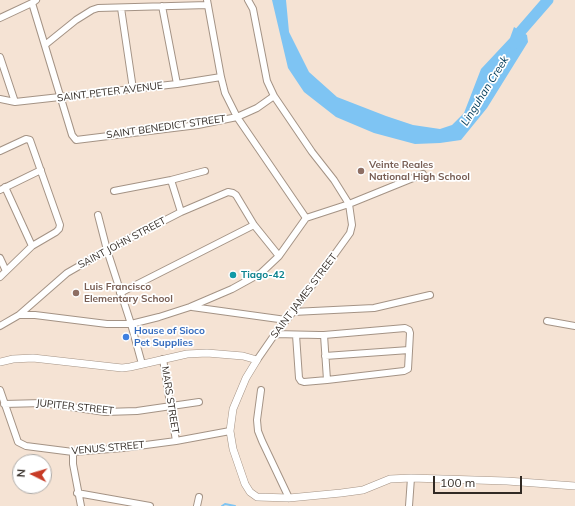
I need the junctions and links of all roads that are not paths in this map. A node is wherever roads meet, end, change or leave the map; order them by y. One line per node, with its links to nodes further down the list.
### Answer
1 (248, 0): 12 (street, SAINT JAMES STREET)
2 (34, 2): 6 (street); 7 (street)
3 (207, 2): 4 (street); 9 (street)
4 (162, 6): 5 (street); 10 (street)
5 (120, 8): 7 (street); 11 (street)
6 (0, 18)
7 (45, 45): 13 (street)
8 (0, 57): 15 (street)
9 (221, 78): 10 (street, SAINT PETER AVENUE); 16 (street)
10 (177, 84): 11 (street, SAINT PETER AVENUE)
11 (133, 89): 13 (street, SAINT PETER AVENUE)
12 (274, 96): 16 (street, SAINT BENEDICT STREET); 24 (street, SAINT JAMES STREET)
13 (61, 98): 15 (street, SAINT PETER AVENUE); 16 (street, SAINT BENEDICT STREET)
14 (0, 99): 15 (street, SAINT PETER AVENUE)
15 (15, 102)
16 (236, 117): 27 (street)
17 (0, 151): 18 (street)
18 (42, 170): 22 (street); 29 (street)
19 (205, 172): 21 (street)
20 (423, 174): 24 (street)
21 (171, 180): 23 (street); 25 (street)
22 (2, 188): 29 (street)
23 (114, 191)
24 (348, 204): 27 (street); 38 (street, SAINT JAMES STREET)
25 (181, 212): 28 (street, SAINT JOHN STREET); 30 (street, SAINT JOHN STREET)
26 (98, 215): 30 (street)
27 (306, 218): 31 (street)
28 (254, 225): 31 (street); 35 (street)
29 (32, 246): 33 (street)
30 (107, 250): 35 (street); 39 (street, SAINT JOHN STREET)
31 (279, 256): 37 (street)
32 (0, 258): 33 (street)
33 (6, 271): 34 (street)
34 (0, 277)
35 (120, 293): 42 (street)
36 (430, 295): 38 (street)
37 (190, 307): 40 (street); 42 (street)
38 (293, 312): 40 (street, SAINT JAMES STREET)
39 (19, 315): 42 (street); 43 (street, SAINT JOHN STREET)
40 (286, 320): 45 (street, SAINT JAMES STREET)
41 (547, 321): 44 (street)
42 (131, 324): 53 (street)
43 (0, 326)
44 (575, 326)
45 (275, 334): 47 (street); 51 (street, SAINT JAMES STREET)
46 (324, 335): 47 (street); 48 (street); 49 (street)
47 (296, 336): 54 (street)
48 (409, 350): 49 (street); 54 (street)
49 (325, 356): 54 (street)
50 (163, 359): 51 (street); 53 (street); 59 (street, MARS STREET)
51 (257, 360): 60 (street)
52 (0, 362): 53 (street)
53 (142, 364)
54 (327, 380)
55 (0, 390): 58 (street, VENUS STREET)
56 (261, 390): 67 (street)
57 (199, 402): 59 (street, JUPITER STREET)
58 (4, 404): 59 (street, JUPITER STREET); 62 (street, VENUS STREET)
59 (170, 407): 61 (street, MARS STREET)
60 (230, 431): 61 (street, VENUS STREET); 67 (street)
61 (176, 441): 62 (street, VENUS STREET)
62 (73, 452): 65 (street)
63 (411, 478): 64 (street); 67 (street); 71 (street)
64 (575, 486)
65 (78, 493): 68 (street); 69 (street)
66 (199, 497): 70 (street)
67 (289, 498)
68 (81, 506)
69 (150, 506)
70 (196, 506)
71 (409, 506)

